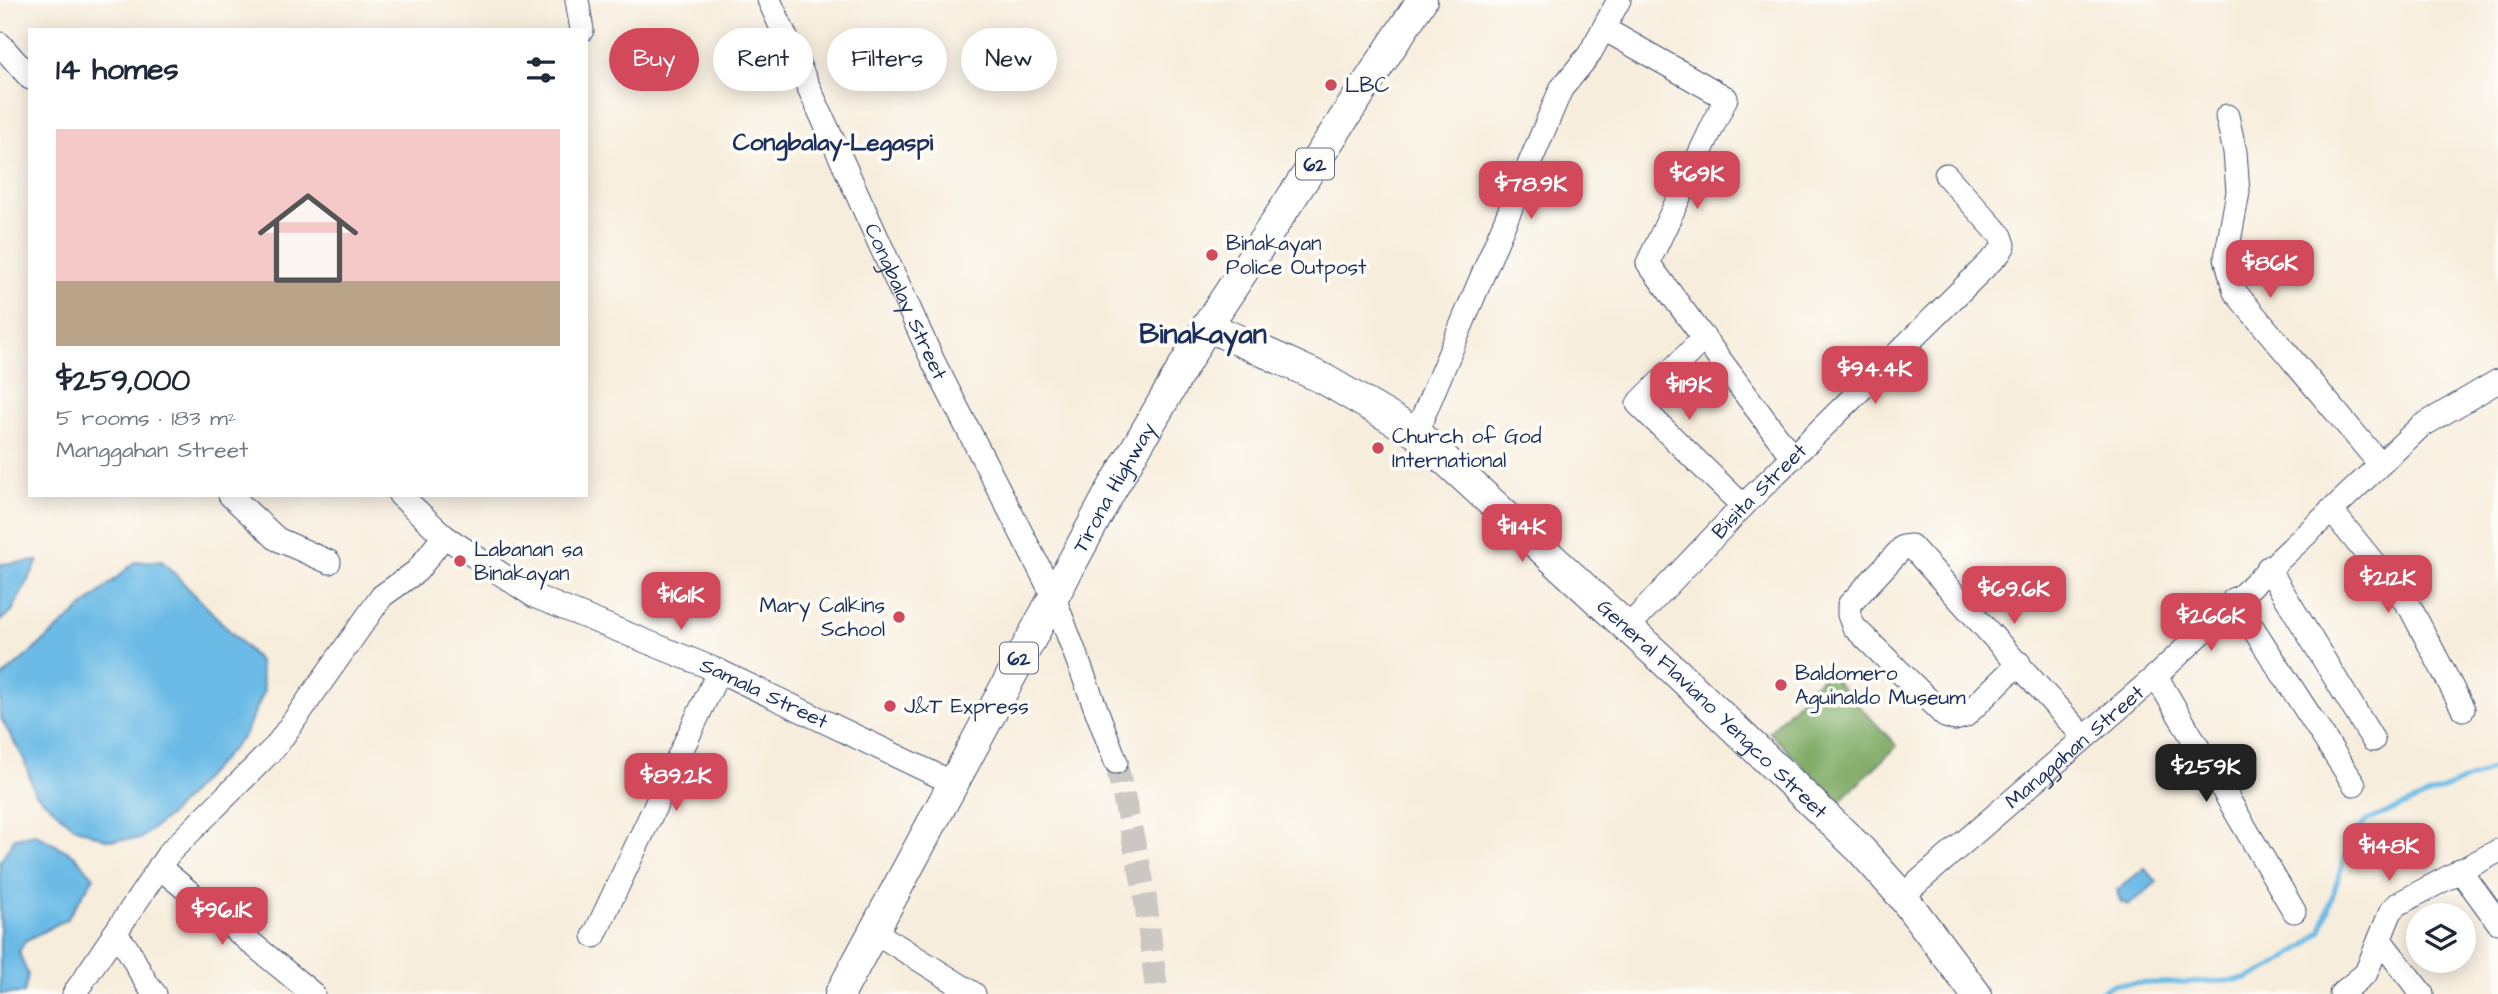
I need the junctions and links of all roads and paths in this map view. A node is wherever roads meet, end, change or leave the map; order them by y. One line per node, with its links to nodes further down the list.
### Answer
1 (578, 0): 5 (street)
2 (769, 0): 24 (street, Congbalay Street)
3 (1422, 0): 11 (main road, Tirona Highway / 62)
4 (1619, 0): 6 (street)
5 (582, 28)
6 (1606, 30): 12 (street); 14 (street)
7 (0, 44): 8 (street)
8 (28, 76)
9 (2227, 116): 16 (street)
10 (1946, 175): 15 (street, Bisita Street)
11 (1208, 326): 14 (main road, General Flaviano Yengco Street); 24 (main road, Tirona Highway / 62)
12 (1704, 338): 15 (street); 19 (street)
13 (2498, 381): 16 (street, Manggahan Street)
14 (1416, 433): 26 (main road, General Flaviano Yengco Street)
15 (1793, 458): 19 (street, Bisita Street)
16 (2379, 464): 20 (street, Manggahan Street)
17 (232, 497): 22 (street)
18 (402, 497): 21 (street, Samala Street)
19 (1743, 506): 26 (street, Bisita Street)
20 (2331, 510): 23 (street, Manggahan Street); 30 (street)
21 (444, 536): 28 (street, Samala Street); 37 (street)
22 (330, 562)
23 (2268, 568): 25 (street, Manggahan Street); 32 (street)
24 (1053, 595): 33 (street, Congbalay Street); 34 (main road, Tirona Highway / 62)
25 (2234, 599): 29 (street, Manggahan Street); 35 (street)
26 (1628, 627): 39 (main road, General Flaviano Yengco Street)
27 (2019, 663): 27 (street); 31 (street)
28 (719, 671): 34 (street, Samala Street); 44 (street)
29 (2156, 676): 31 (street, Manggahan Street); 40 (street)
30 (2463, 709)
31 (2083, 736): 39 (street, Manggahan Street)
32 (2373, 740)
33 (1116, 762)
34 (951, 782): 42 (main road, Tirona Highway / 62)
35 (2354, 784)
36 (2498, 851): 38 (street)
37 (159, 867): 43 (street); 48 (street)
38 (2460, 870): 41 (street); 45 (street)
39 (1902, 896): 51 (main road, General Flaviano Yengco Street)
40 (2294, 911)
41 (2498, 922)
42 (875, 932): 49 (main road, Tirona Highway / 62); 50 (street)
43 (114, 934): 46 (street); 47 (street)
44 (594, 936)
45 (2380, 940): 52 (street); 53 (street)
46 (74, 994)
47 (155, 994)
48 (313, 994)
49 (840, 994)
50 (974, 994)
51 (1976, 994)
52 (2341, 994)
53 (2422, 994)

